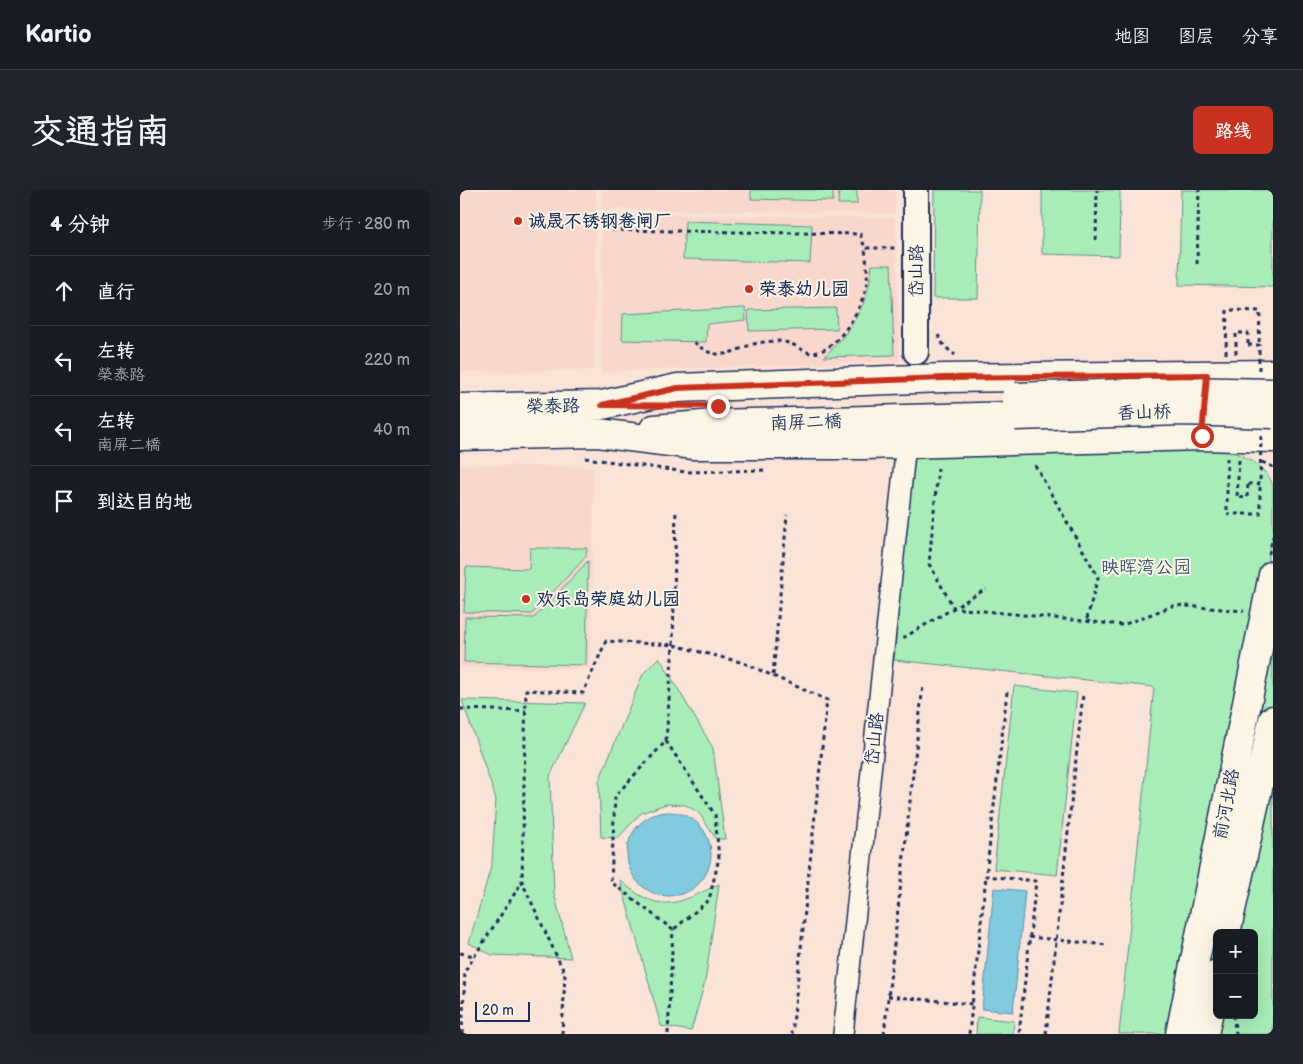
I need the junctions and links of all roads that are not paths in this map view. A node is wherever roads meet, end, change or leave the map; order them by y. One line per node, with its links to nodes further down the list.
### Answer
1 (916, 190): 2 (street, 岱山路)
2 (916, 352): 4 (street); 5 (street)
3 (1207, 375): 4 (main road, 榮泰路); 6 (main road, 榮泰路); 13 (main road)
4 (944, 378): 5 (main road, 榮泰路)
5 (895, 380): 7 (main road, 榮泰路)
6 (1271, 380): 8 (main road, 香山桥, bridge)
7 (602, 405): 8 (main road, 南屏二橋); 9 (main road, 榮泰路)
8 (1015, 406): 10 (main road, 香山桥, bridge); 11 (main road, 南屏二橋)
9 (460, 408)
10 (1271, 429): 13 (main road)
11 (598, 433): 12 (main road); 14 (main road)
12 (460, 436)
13 (1202, 436): 14 (main road)
14 (906, 444): 19 (street, 岱山路)
15 (1273, 575): 20 (main road, 前河北路)
16 (1273, 720): 17 (main road, 前河北路)
17 (1227, 929)
18 (1213, 992): 21 (main road)
19 (843, 1034)
20 (1180, 1034)
21 (1204, 1034)

